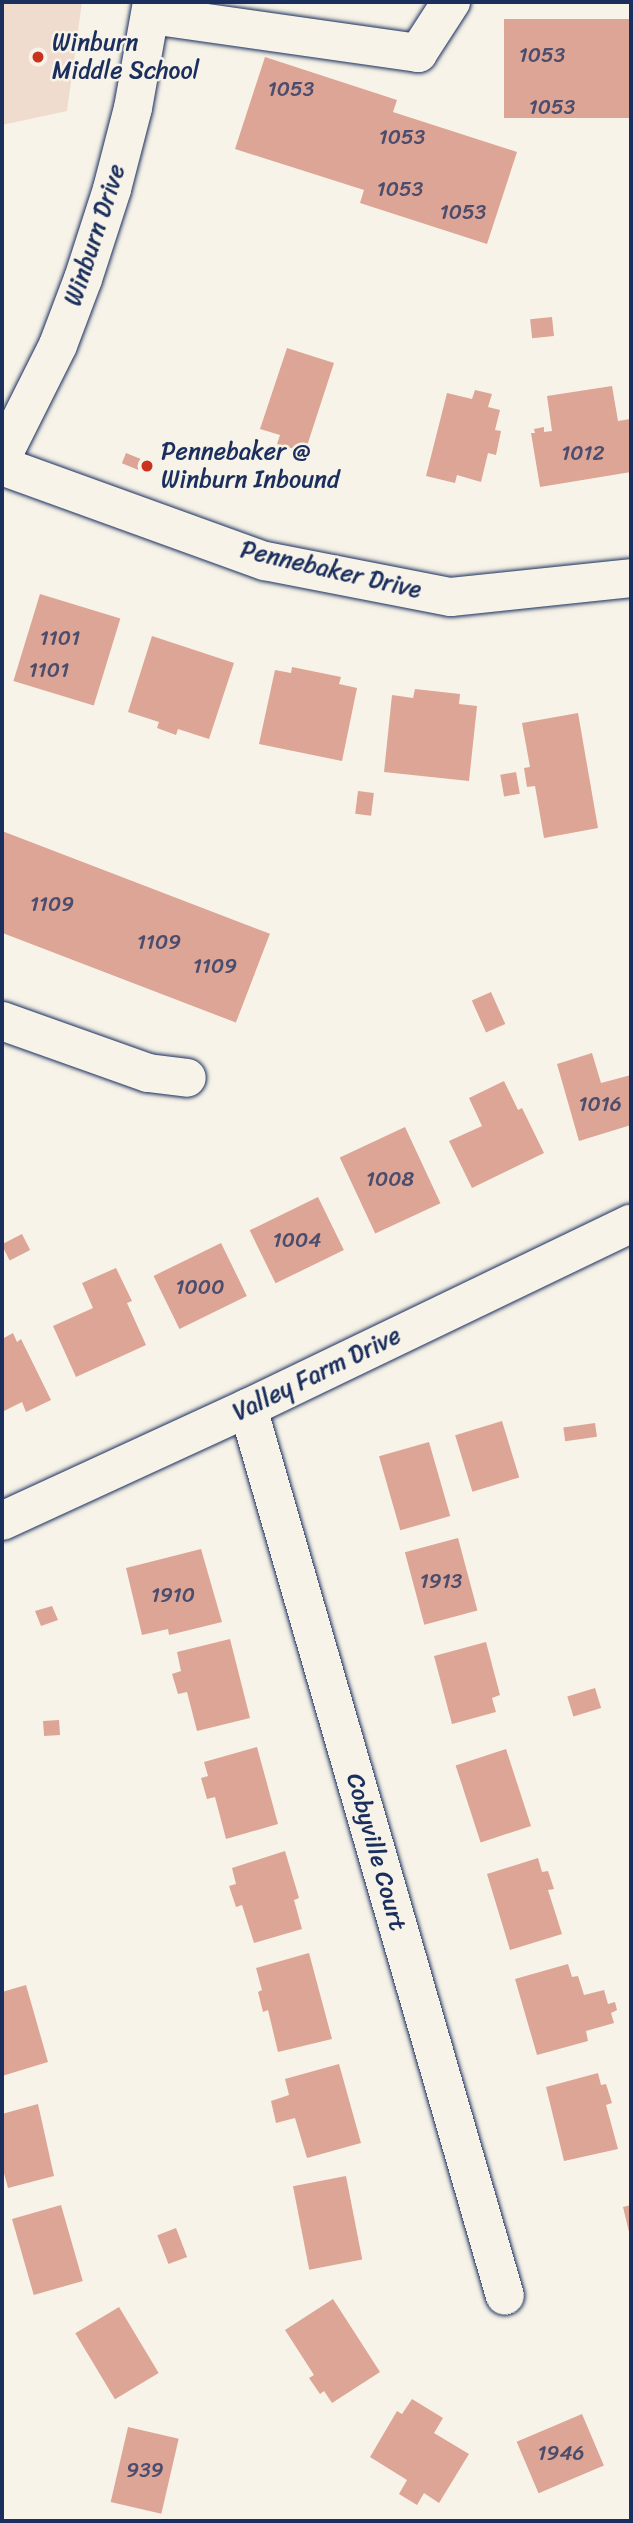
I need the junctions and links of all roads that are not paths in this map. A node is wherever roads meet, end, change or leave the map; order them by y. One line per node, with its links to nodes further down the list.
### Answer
1 (451, 2): 2 (street)
2 (151, 8): 3 (street, Winburn Drive)
3 (2, 457)
4 (2, 466): 5 (street, Pennebaker Drive)
5 (631, 578)
6 (2, 1021): 7 (street)
7 (187, 1078)
8 (631, 1224): 9 (street, Valley Farm Drive)
9 (248, 1408): 10 (street, Valley Farm Drive); 11 (street, Cobyville Court)
10 (2, 1521)
11 (505, 2296)

